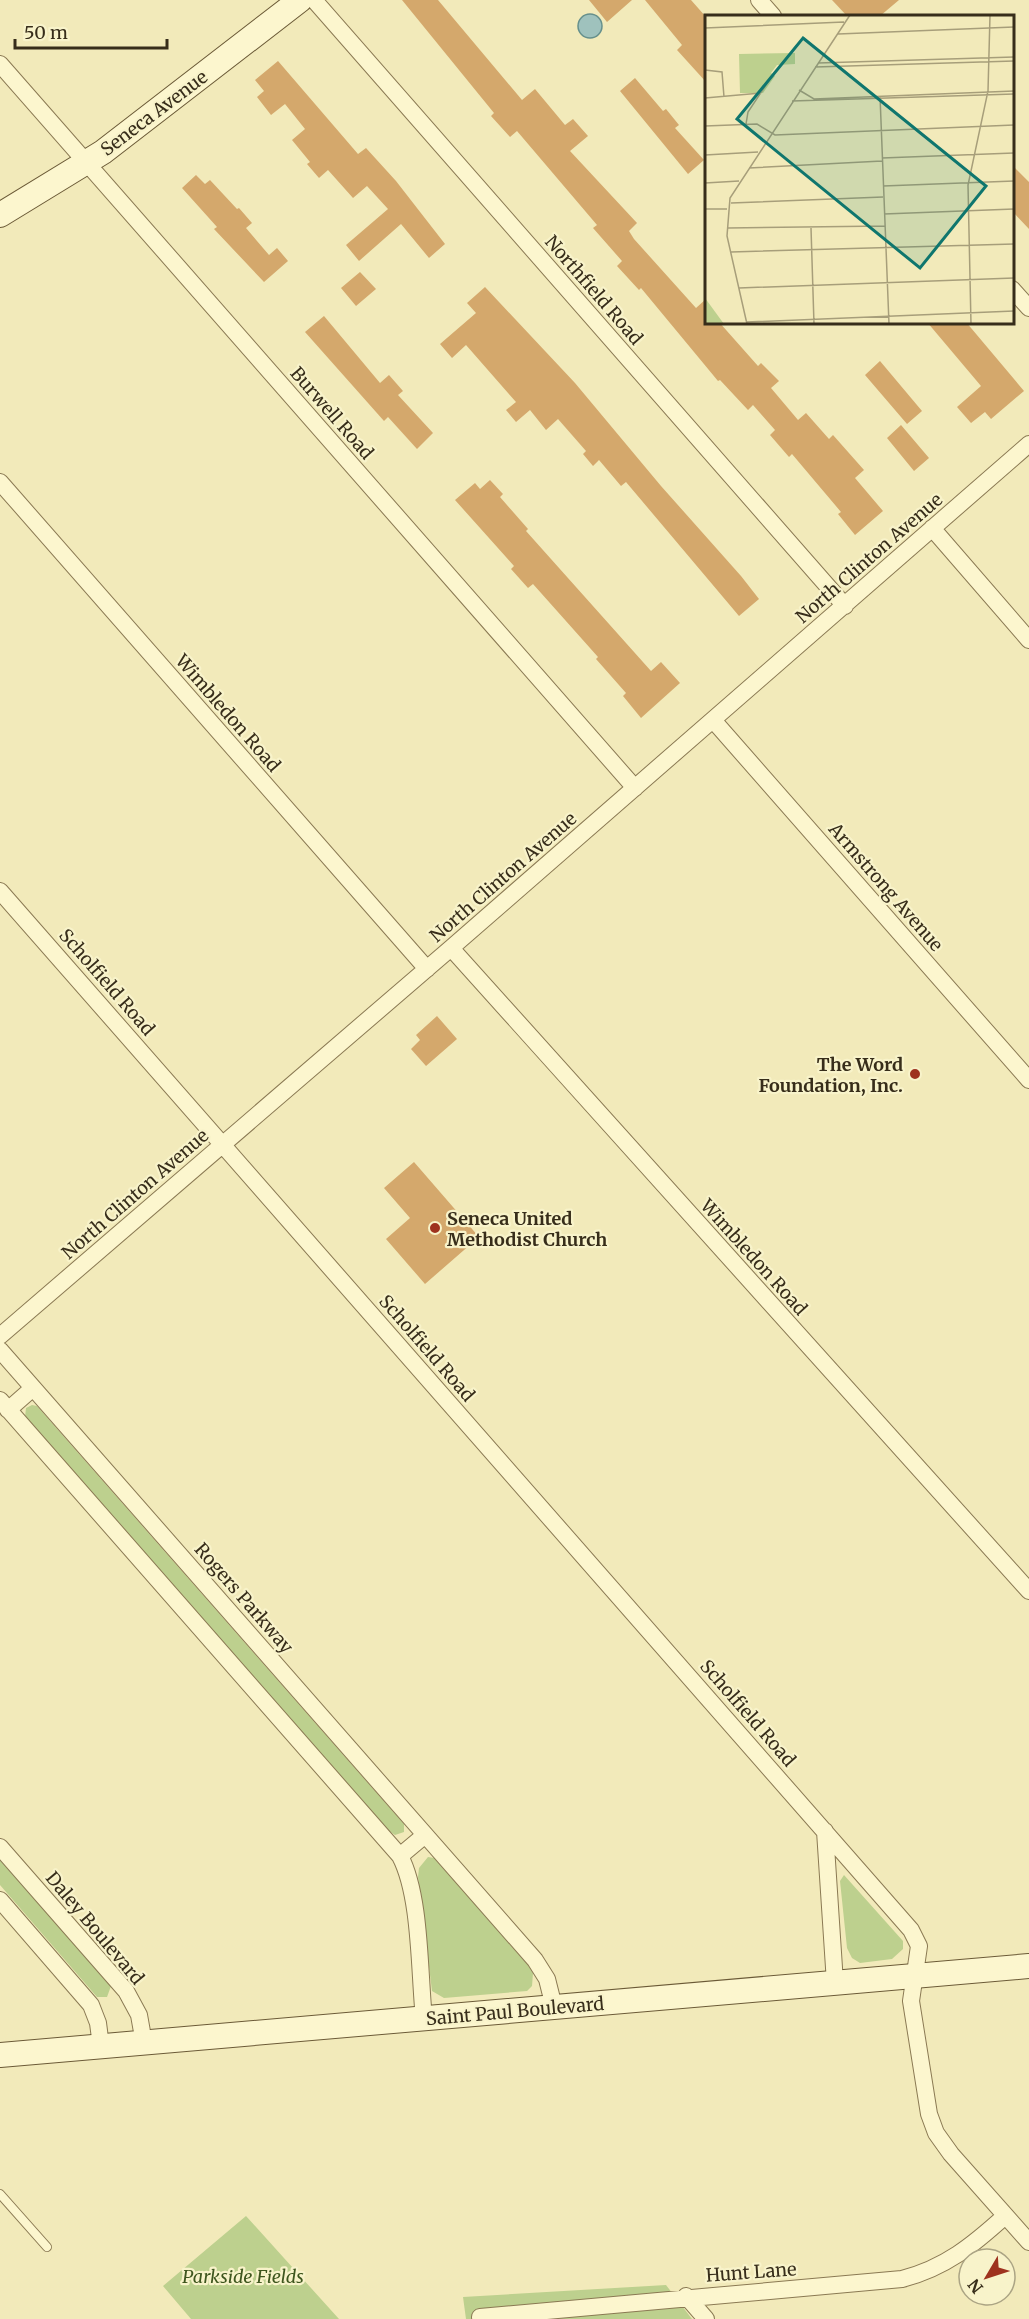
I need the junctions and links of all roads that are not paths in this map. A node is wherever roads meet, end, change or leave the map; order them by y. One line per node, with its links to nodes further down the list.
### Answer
1 (300, 0): 6 (main road, Seneca Avenue)
2 (314, 0): 13 (street, Northfield Road)
3 (759, 0): 4 (street)
4 (772, 15)
5 (0, 64): 6 (street, Burwell Road)
6 (86, 163): 7 (main road, Seneca Avenue); 16 (street, Burwell Road)
7 (0, 215)
8 (1014, 291): 9 (street)
9 (1029, 308)
10 (1029, 444): 12 (street, North Clinton Avenue)
11 (0, 482): 19 (street, Wimbledon Road)
12 (932, 528): 13 (street, North Clinton Avenue); 14 (street)
13 (844, 606): 15 (street, North Clinton Avenue)
14 (1029, 640)
15 (713, 720): 16 (street, North Clinton Avenue); 20 (street, Armstrong Avenue)
16 (635, 788): 18 (street, North Clinton Avenue)
17 (0, 891): 21 (street, Scholfield Road)
18 (451, 948): 19 (street, North Clinton Avenue); 26 (street, Wimbledon Road)
19 (427, 969): 21 (street, North Clinton Avenue)
20 (1029, 1080)
21 (223, 1145): 22 (street, North Clinton Avenue); 27 (street, Scholfield Road)
22 (0, 1336)
23 (0, 1350): 24 (street, Rogers Parkway)
24 (33, 1388): 25 (street); 28 (street, Rogers Parkway)
25 (4, 1405): 30 (street)
26 (1029, 1591)
27 (825, 1831): 33 (street, Scholfield Road); 34 (street)
28 (425, 1835): 30 (street); 35 (street, Rogers Parkway)
29 (0, 1847): 37 (street, Daley Boulevard)
30 (400, 1856): 36 (street)
31 (0, 1900): 38 (street)
32 (1029, 1966): 33 (main road, Saint Paul Boulevard)
33 (915, 1976): 34 (main road, Saint Paul Boulevard); 41 (street, Scholfield Road)
34 (836, 1983): 35 (main road, Saint Paul Boulevard)
35 (554, 2007): 36 (main road, Saint Paul Boulevard)
36 (423, 2019): 37 (main road, Saint Paul Boulevard)
37 (144, 2043): 38 (main road, Saint Paul Boulevard)
38 (101, 2046): 39 (main road, Saint Paul Boulevard)
39 (0, 2055)
40 (0, 2193): 43 (lane)
41 (1005, 2216): 42 (street, Scholfield Road); 44 (street, Hunt Lane)
42 (1029, 2242)
43 (47, 2247)
44 (686, 2296): 45 (street, Hunt Lane); 46 (street)
45 (480, 2317)
46 (706, 2319)

